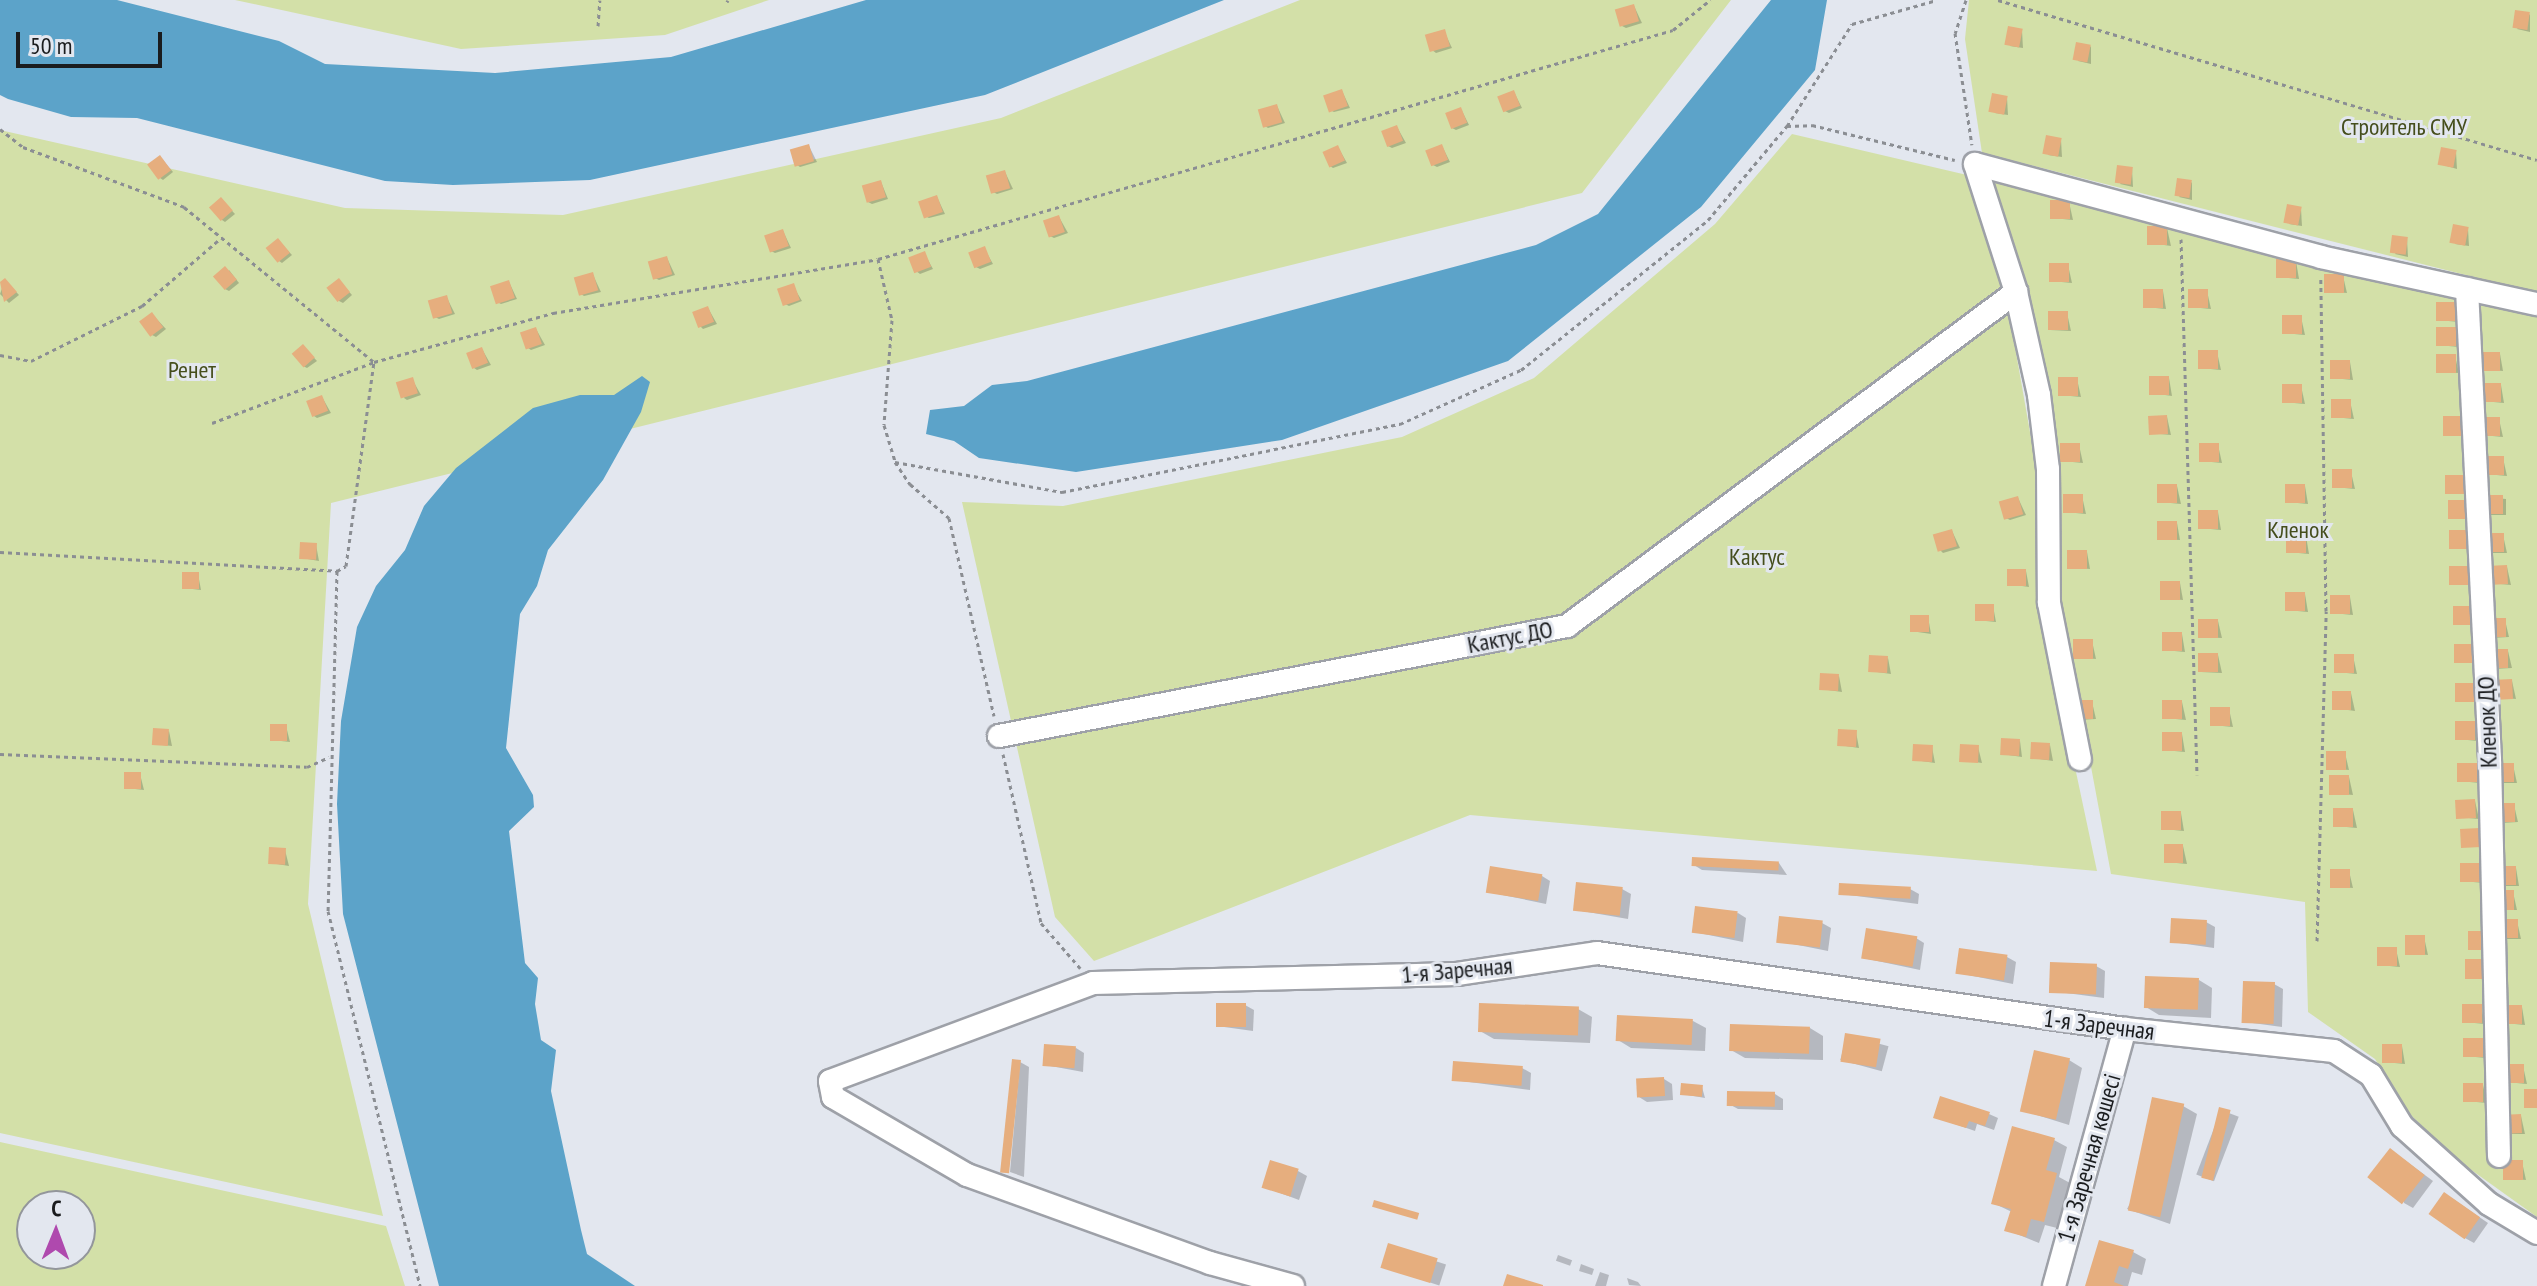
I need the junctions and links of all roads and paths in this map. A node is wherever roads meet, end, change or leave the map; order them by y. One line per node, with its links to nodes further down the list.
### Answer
1 (600, 0): 6 (path)
2 (1710, 0): 14 (path)
3 (1937, 0): 7 (path)
4 (1966, 0): 10 (path)
5 (1998, 0): 9 (path)
6 (598, 26)
7 (1787, 126): 10 (path); 21 (path)
8 (0, 129): 12 (path)
9 (2537, 160)
10 (1975, 164): 11 (street); 16 (street)
11 (2180, 219): 13 (street); 28 (path)
12 (221, 238): 18 (path); 19 (path)
13 (2321, 257): 15 (street); 29 (path)
14 (878, 259): 19 (path); 21 (path)
15 (2467, 289): 17 (street); 32 (street, Кленок ДО)
16 (2016, 292): 24 (street, Кактус ДО); 27 (street)
17 (2537, 304)
18 (0, 355)
19 (374, 362): 20 (path); 23 (path)
20 (212, 423)
21 (895, 462): 24 (path)
22 (0, 552): 23 (path)
23 (337, 571): 26 (path)
24 (999, 736): 30 (path)
25 (0, 754): 26 (path)
26 (329, 757): 34 (path)
27 (2080, 759)
28 (2197, 775)
29 (2317, 941)
30 (1093, 983): 31 (street, 1-я Заречная); 35 (street, 1-я Заречная)
31 (2125, 1029): 33 (street, 1-я Заречная); 36 (street, 1-я Заречная көшесі)
32 (2499, 1156)
33 (2537, 1233)
34 (420, 1286)
35 (1293, 1286)
36 (2054, 1286)

